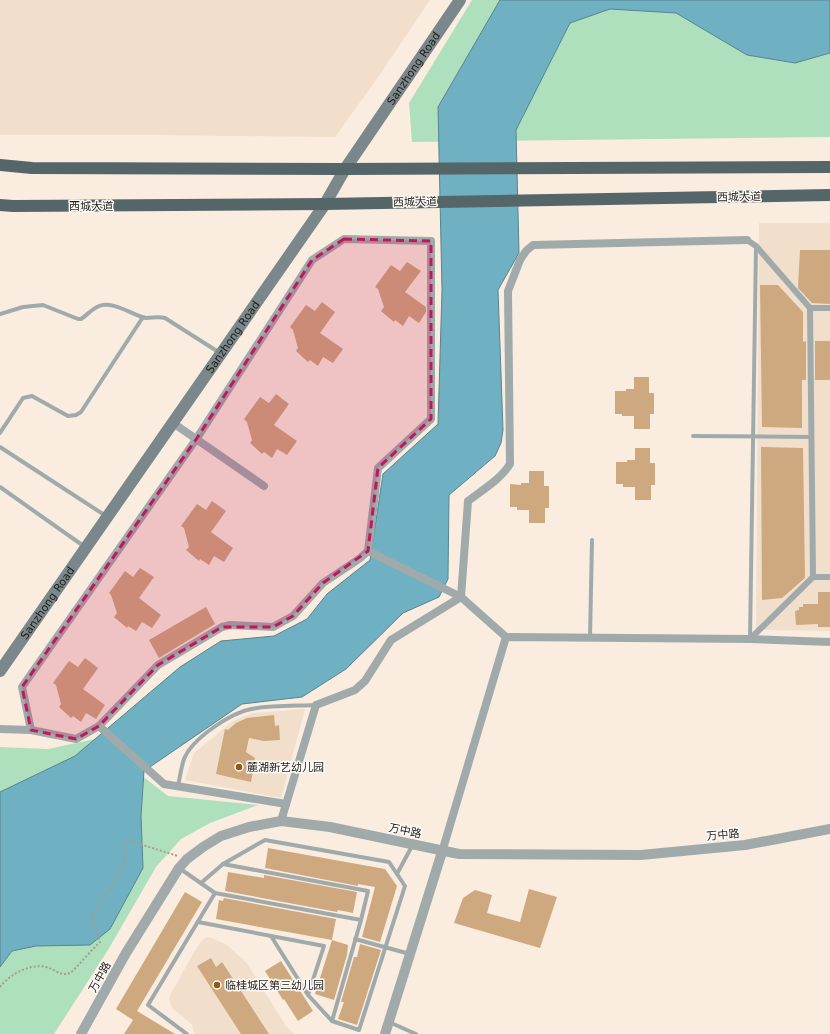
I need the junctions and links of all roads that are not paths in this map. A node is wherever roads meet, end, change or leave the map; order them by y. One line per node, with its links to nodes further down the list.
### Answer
1 (460, 0): 4 (main road, Sanzhong Road)
2 (0, 165): 4 (highway)
3 (830, 167): 4 (highway)
4 (345, 169): 6 (main road, Sanzhong Road)
5 (830, 195): 6 (highway, 西城大道)
6 (325, 204): 7 (highway, 西城大道); 14 (main road, Sanzhong Road)
7 (0, 205)
8 (747, 240): 9 (street); 30 (street)
9 (756, 246): 10 (street); 18 (lane)
10 (810, 308): 11 (street); 19 (street)
11 (830, 308)
12 (0, 314): 13 (lane)
13 (143, 316): 14 (lane); 16 (lane)
14 (221, 353): 15 (main road, Sanzhong Road)
15 (173, 422): 20 (street); 24 (main road, Sanzhong Road)
16 (0, 432)
17 (693, 436): 18 (lane)
18 (753, 436): 19 (lane); 33 (lane)
19 (811, 437): 28 (street)
20 (197, 438): 22 (street); 27 (street); 39 (street)
21 (0, 447): 24 (lane)
22 (264, 486)
23 (0, 487): 26 (lane)
24 (107, 516): 26 (main road, Sanzhong Road)
25 (592, 540): 32 (lane)
26 (86, 548): 35 (main road, Sanzhong Road)
27 (368, 550): 30 (street); 37 (street)
28 (813, 577): 29 (street); 33 (street)
29 (830, 577)
30 (461, 597): 31 (street); 36 (street)
31 (506, 638): 32 (street); 45 (street)
32 (590, 638): 33 (street)
33 (750, 639): 34 (street)
34 (830, 642)
35 (0, 670)
36 (316, 705): 40 (lane); 41 (street)
37 (99, 726): 39 (street); 40 (street)
38 (0, 729): 39 (street)
39 (31, 730)
40 (178, 786): 41 (street)
41 (286, 804): 42 (street)
42 (281, 821): 44 (street, 万中路); 47 (street, 万中路)
43 (830, 829): 45 (street, 万中路)
44 (412, 845): 45 (street, 万中路); 48 (lane)
45 (442, 852): 56 (street)
46 (223, 864): 48 (lane); 49 (lane); 51 (lane)
47 (179, 868): 49 (lane); 60 (street, 万中路)
48 (397, 874): 55 (lane)
49 (201, 883): 50 (lane)
50 (215, 893): 51 (lane); 52 (lane)
51 (361, 920): 54 (lane)
52 (198, 922): 53 (lane); 61 (lane)
53 (271, 936): 57 (lane); 57 (lane)
54 (356, 939): 55 (lane); 58 (lane)
55 (385, 947): 56 (lane); 58 (lane)
56 (410, 954): 59 (street)
57 (308, 995): 58 (lane)
58 (332, 1021)
59 (389, 1022): 62 (street); 63 (lane)
60 (81, 1034)
61 (187, 1034)
62 (385, 1034)
63 (416, 1034)

